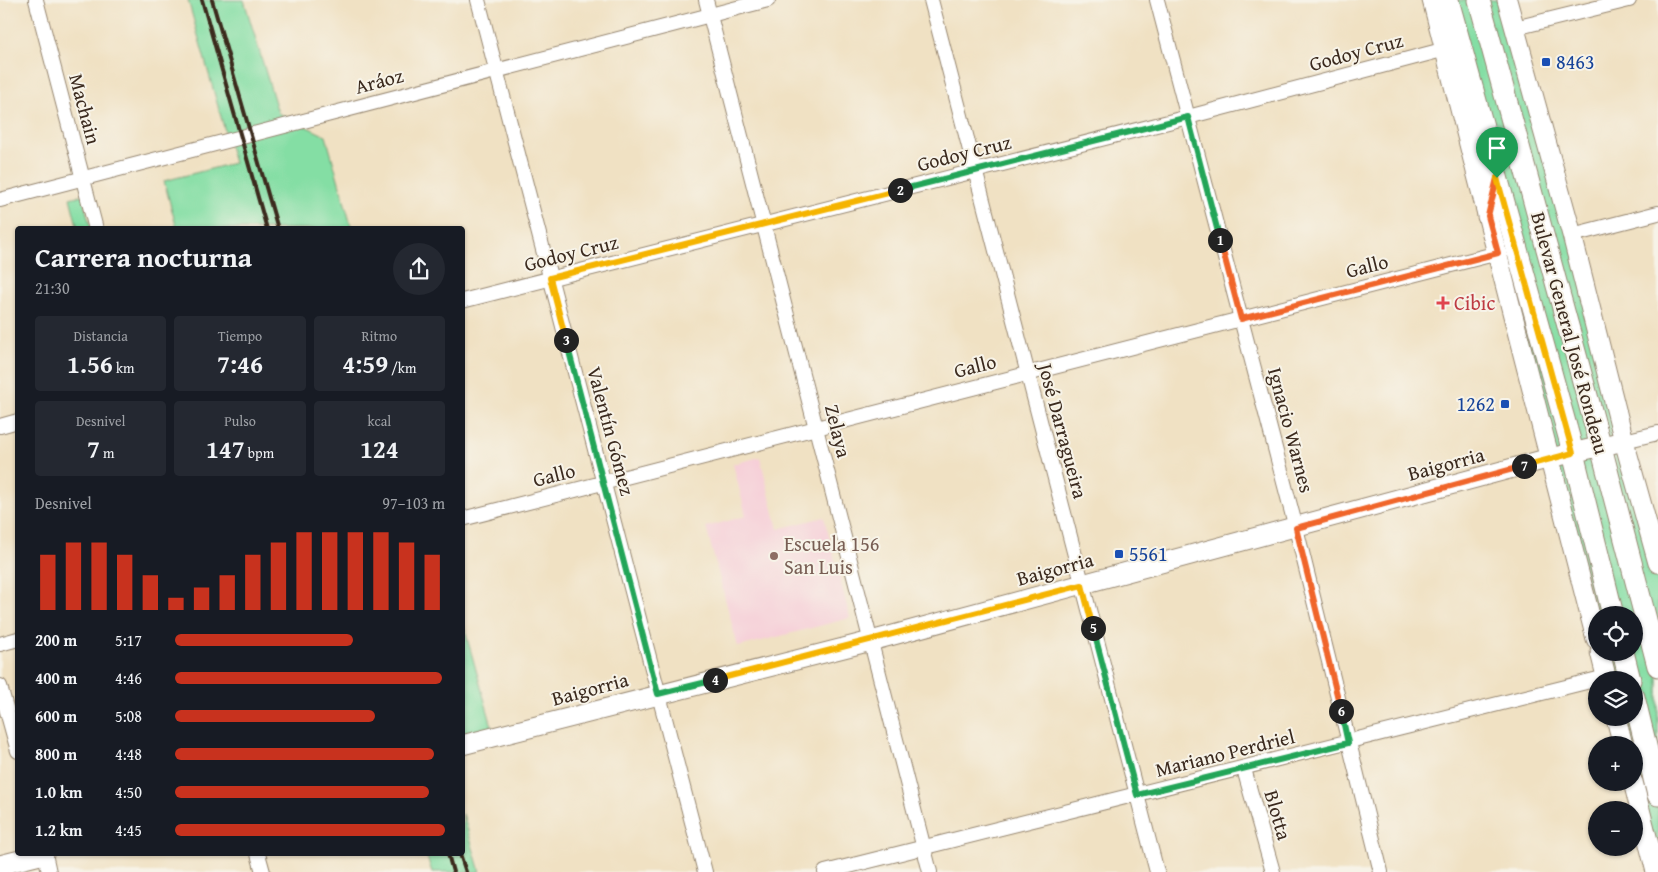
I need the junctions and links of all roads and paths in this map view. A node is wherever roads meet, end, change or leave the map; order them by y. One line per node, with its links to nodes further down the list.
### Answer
1 (36, 0): 19 (street, Machain)
2 (478, 0): 15 (street, Valentín Gómez)
3 (706, 0): 12 (street, Zelaya)
4 (768, 0): 12 (street, Aráoz)
5 (931, 0): 17 (street, José Darragueira)
6 (1157, 0): 16 (street, Ignacio Warnes)
7 (1432, 0): 14 (main road)
8 (1448, 0): 18 (main road, Bulevar General José Rondeau)
9 (1479, 0): 36 (main road, Bulevar General José Rondeau)
10 (1507, 0): 13 (main road, Bulevar General José Rondeau)
11 (1629, 0): 13 (street)
12 (710, 15): 15 (street, Aráoz); 23 (street, Zelaya)
13 (1515, 28): 25 (main road, Bulevar General José Rondeau)
14 (1446, 49): 16 (street, Godoy Cruz); 22 (main road)
15 (496, 71): 19 (street, Aráoz); 27 (street, Valentín Gómez)
16 (1188, 117): 17 (street, Godoy Cruz); 29 (street, Ignacio Warnes)
17 (975, 171): 23 (street, Godoy Cruz); 30 (street, José Darragueira)
18 (1497, 178): 22 (main road); 37 (main road, Bulevar General José Rondeau)
19 (83, 179): 20 (street, Aráoz); 24 (street, Machain)
20 (0, 200)
21 (1658, 213): 25 (street)
22 (1488, 216): 26 (main road)
23 (764, 224): 27 (street, Godoy Cruz); 33 (street, Zelaya)
24 (95, 226)
25 (1572, 235): 35 (main road, Bulevar General José Rondeau)
26 (1498, 253): 29 (street, Gallo); 38 (main road)
27 (550, 278): 28 (street, Godoy Cruz); 39 (street, Valentín Gómez)
28 (465, 300)
29 (1241, 319): 30 (street, Gallo); 41 (street, Ignacio Warnes)
30 (1028, 374): 33 (street, Gallo); 43 (street, José Darragueira)
31 (15, 422): 32 (street)
32 (0, 426)
33 (816, 428): 39 (street, Gallo); 47 (street, Zelaya)
34 (1658, 433): 35 (street, Baigorria)
35 (1624, 441): 36 (main road, Baigorria); 42 (main road, Bulevar General José Rondeau)
36 (1601, 447): 37 (main road, Baigorria); 49 (main road, Bulevar General José Rondeau)
37 (1573, 453): 38 (main road, Baigorria); 44 (main road, Bulevar General José Rondeau)
38 (1550, 458): 41 (main road, Baigorria); 45 (main road)
39 (603, 482): 40 (street, Gallo); 52 (street, Valentín Gómez)
40 (465, 518)
41 (1296, 528): 43 (main road, Baigorria); 55 (street, Ignacio Warnes)
42 (1658, 563)
43 (1082, 585): 47 (main road, Baigorria); 60 (street, José Darragueira)
44 (1611, 606)
45 (1588, 608)
46 (15, 640): 48 (street)
47 (871, 641): 52 (main road, Baigorria); 61 (street, Zelaya)
48 (0, 644)
49 (1658, 666)
50 (1588, 683): 55 (street, Mariano Perdriel)
51 (0, 686): 54 (street)
52 (658, 694): 56 (main road, Baigorria); 68 (street, Valentín Gómez)
53 (1641, 726): 59 (main road)
54 (15, 740)
55 (1348, 743): 57 (street, Mariano Perdriel); 73 (street, Ignacio Warnes)
56 (465, 744)
57 (1244, 768): 60 (street, Mariano Perdriel); 72 (street, Blotta)
58 (1635, 791): 74 (main road)
59 (1658, 794)
60 (1137, 795): 61 (street, Mariano Perdriel); 71 (street, José Darragueira)
61 (924, 848): 69 (street, Mariano Perdriel); 70 (street, Zelaya)
62 (36, 856): 65 (main road)
63 (45, 856): 66 (street)
64 (259, 856): 67 (street)
65 (0, 865)
66 (49, 872)
67 (263, 872)
68 (705, 872)
69 (825, 872)
70 (930, 872)
71 (1156, 872)
72 (1273, 872)
73 (1381, 872)
74 (1656, 872)

